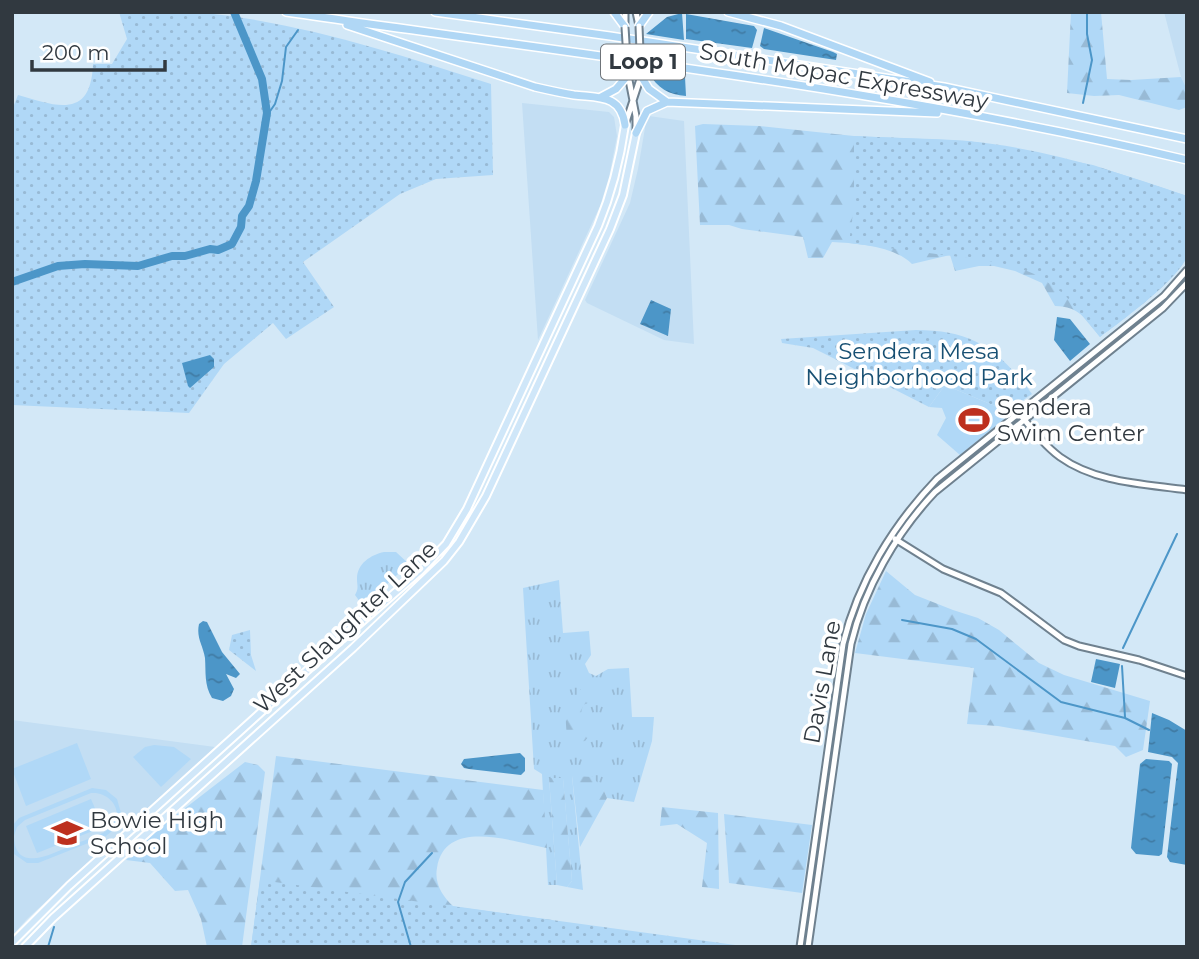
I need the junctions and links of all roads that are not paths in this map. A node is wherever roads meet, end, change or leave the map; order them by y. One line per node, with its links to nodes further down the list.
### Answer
1 (286, 12): 8 (highway, South Mopac Expressway / Loop 1)
2 (435, 12): 13 (highway, South Mopac Expressway / Loop 1)
3 (614, 12): 10 (highway)
4 (625, 12): 10 (main road, West Slaughter Lane)
5 (636, 12): 9 (main road, West Slaughter Lane)
6 (649, 12): 9 (highway)
7 (729, 12): 13 (highway)
8 (323, 18): 14 (highway); 17 (highway, South Mopac Expressway / Loop 1)
9 (639, 26): 12 (main road, West Slaughter Lane, bridge)
10 (625, 27): 11 (main road, West Slaughter Lane, bridge)
11 (628, 75): 14 (highway); 15 (main road, West Slaughter Lane)
12 (641, 76): 15 (main road, West Slaughter Lane); 16 (highway)
13 (944, 87): 20 (highway, South Mopac Expressway / Loop 1)
14 (601, 97): 18 (highway)
15 (632, 102): 18 (main road, West Slaughter Lane); 19 (main road, West Slaughter Lane)
16 (667, 102): 17 (highway); 19 (highway)
17 (961, 114): 22 (highway, South Mopac Expressway / Loop 1)
18 (625, 125): 21 (main road, West Slaughter Lane)
19 (636, 133): 24 (main road, West Slaughter Lane)
20 (1187, 139)
21 (622, 145): 23 (main road, West Slaughter Lane); 24 (main road)
22 (1187, 160)
23 (610, 197): 25 (main road); 32 (main road, West Slaughter Lane)
24 (621, 203): 25 (main road, West Slaughter Lane)
25 (601, 249): 33 (main road, West Slaughter Lane)
26 (1187, 270): 28 (main road, Davis Lane)
27 (1187, 283): 29 (main road, Davis Lane)
28 (1168, 292): 29 (main road); 30 (main road, Davis Lane)
29 (1174, 297): 31 (main road, Davis Lane)
30 (1019, 413): 31 (main road); 35 (main road, Davis Lane)
31 (1024, 419): 34 (main road); 36 (main road, Davis Lane)
32 (508, 421): 33 (main road); 37 (main road, West Slaughter Lane)
33 (519, 427): 38 (main road, West Slaughter Lane)
34 (1187, 490)
35 (891, 537): 36 (main road); 44 (main road, Davis Lane)
36 (898, 541): 39 (main road); 45 (main road, Davis Lane)
37 (404, 586): 38 (main road); 40 (main road, West Slaughter Lane)
38 (410, 594): 41 (main road, West Slaughter Lane)
39 (1187, 676)
40 (45, 909): 41 (main road); 42 (main road, West Slaughter Lane)
41 (53, 918): 43 (main road, West Slaughter Lane)
42 (12, 943)
43 (25, 947)
44 (800, 947)
45 (808, 947)

